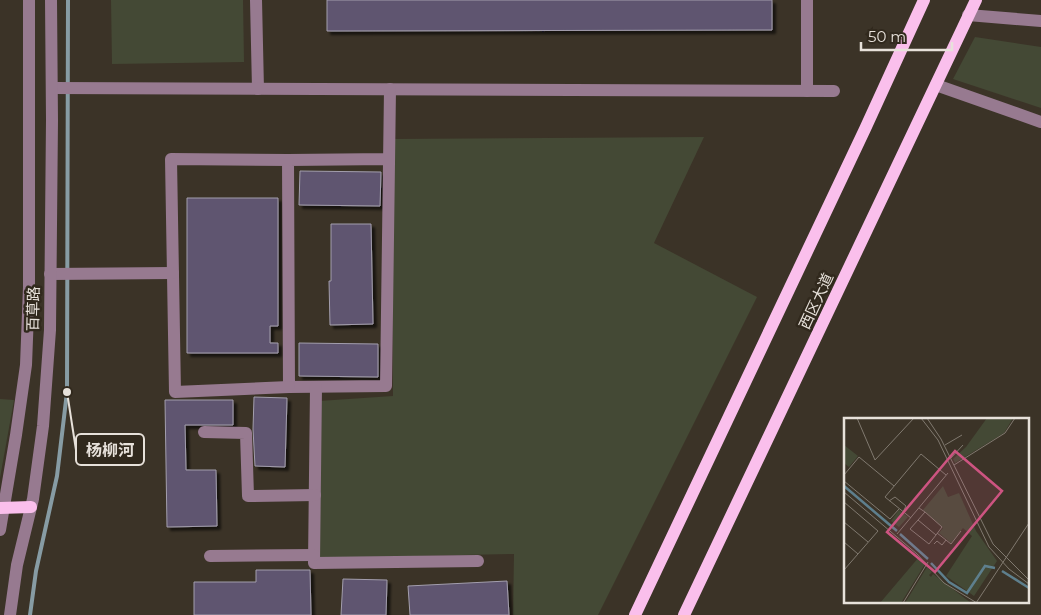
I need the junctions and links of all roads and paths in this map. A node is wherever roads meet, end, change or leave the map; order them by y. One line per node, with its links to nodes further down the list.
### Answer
1 (29, 0): 25 (street, 百草路)
2 (50, 0): 10 (street, 百草路)
3 (256, 0): 11 (street)
4 (807, 0): 13 (street)
5 (924, 0): 31 (main road, 西区大道)
6 (976, 0): 7 (main road, 西区大道)
7 (968, 15): 8 (street); 9 (main road, 西区大道)
8 (1041, 20)
9 (936, 85): 15 (street); 32 (main road, 西区大道)
10 (62, 88): 11 (street); 19 (street, 百草路)
11 (258, 89): 12 (street)
12 (390, 89): 13 (street); 16 (street)
13 (807, 91): 14 (street)
14 (834, 91)
15 (1041, 122)
16 (389, 159): 17 (street); 21 (street)
17 (288, 160): 18 (street); 20 (street)
18 (173, 273): 19 (street); 20 (street)
19 (62, 274): 24 (street, 百草路)
20 (289, 387): 21 (street)
21 (316, 387): 23 (street)
22 (204, 432): 23 (street)
23 (315, 495): 27 (street)
24 (31, 506): 25 (main road); 30 (street, 百草路)
25 (2, 508): 26 (street, 百草路)
26 (0, 530)
27 (314, 555): 28 (street); 29 (street)
28 (210, 556)
29 (478, 561)
30 (10, 615)
31 (635, 615)
32 (684, 615)

